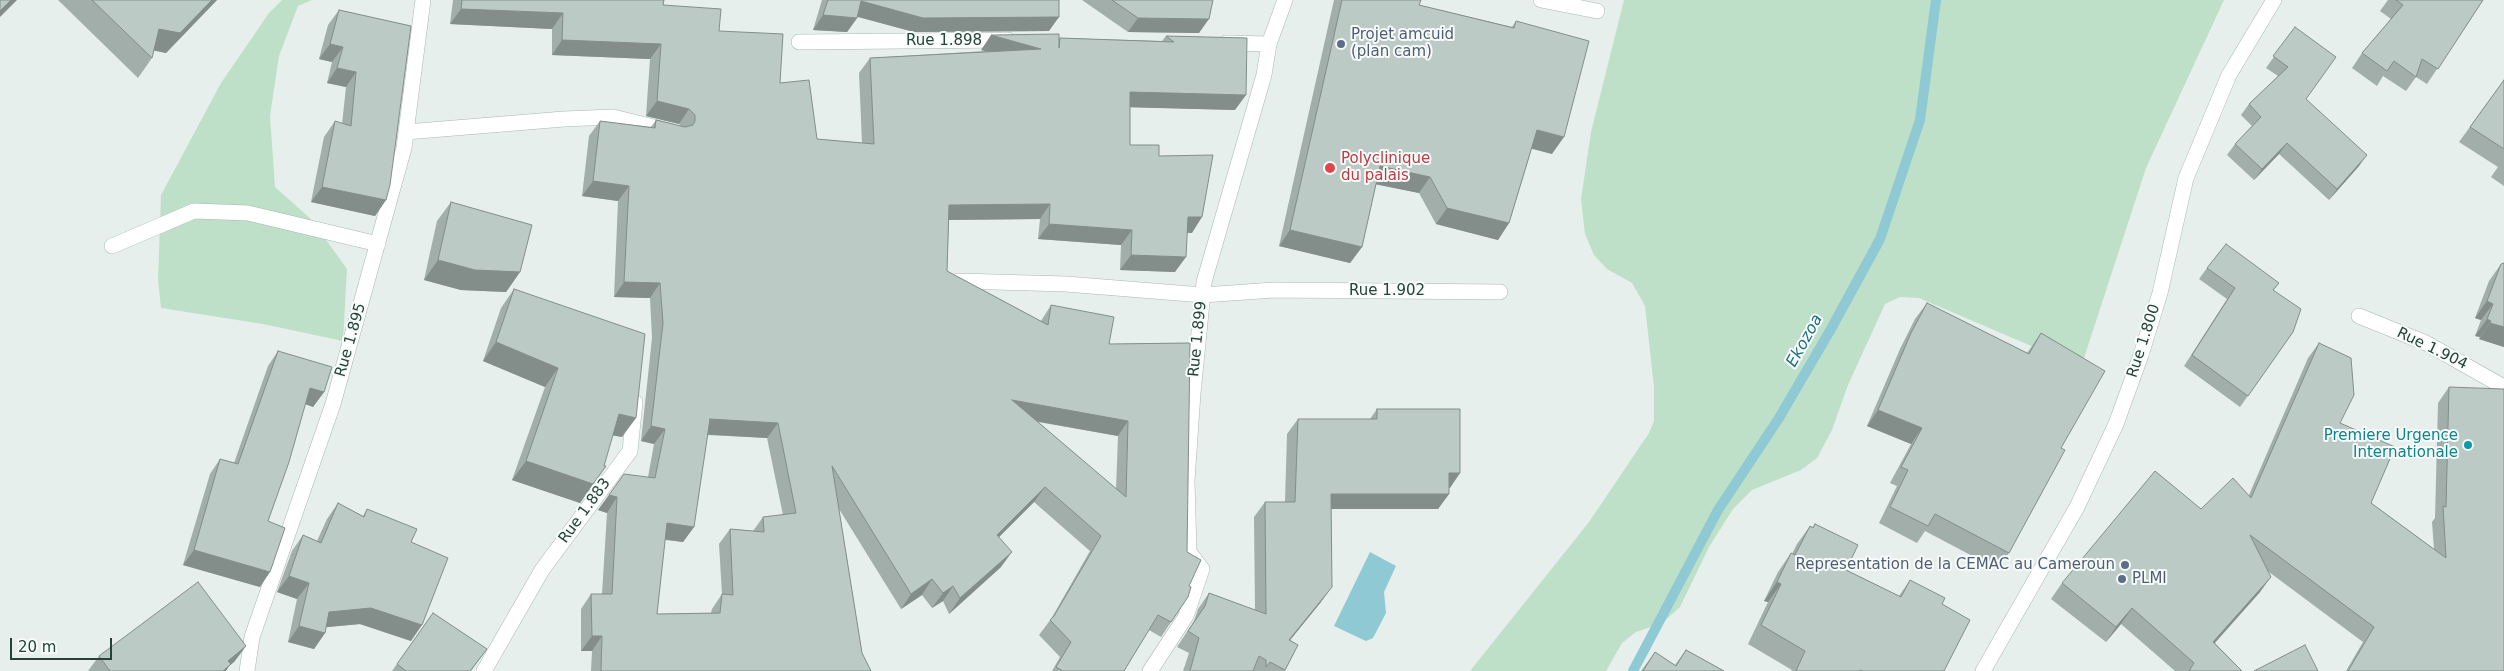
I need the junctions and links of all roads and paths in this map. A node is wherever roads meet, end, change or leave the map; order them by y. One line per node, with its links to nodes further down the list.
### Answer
1 (423, 0): 10 (street, Rue 1.895)
2 (1285, 0): 9 (street, Rue 1.899)
3 (1541, 0): 5 (street)
4 (2274, 0): 23 (street, Rue 1.800)
5 (1597, 11)
6 (1025, 40): 7 (street, Rue 1.898)
7 (799, 42)
8 (1213, 43): 9 (street)
9 (1270, 44): 16 (street, Rue 1.899)
10 (406, 132): 11 (street); 12 (street, Rue 1.895)
11 (676, 133)
12 (378, 244): 13 (street); 20 (street, Rue 1.895)
13 (112, 246)
14 (958, 281): 16 (street, Rue 1.902)
15 (1500, 292): 16 (street, Rue 1.902)
16 (1203, 295): 22 (street, Rue 1.899)
17 (2359, 316): 19 (street, Rue 1.904)
18 (637, 385): 21 (street, Rue 1.883)
19 (2504, 387)
20 (247, 671)
21 (484, 671)
22 (1150, 671)
23 (1983, 671)

